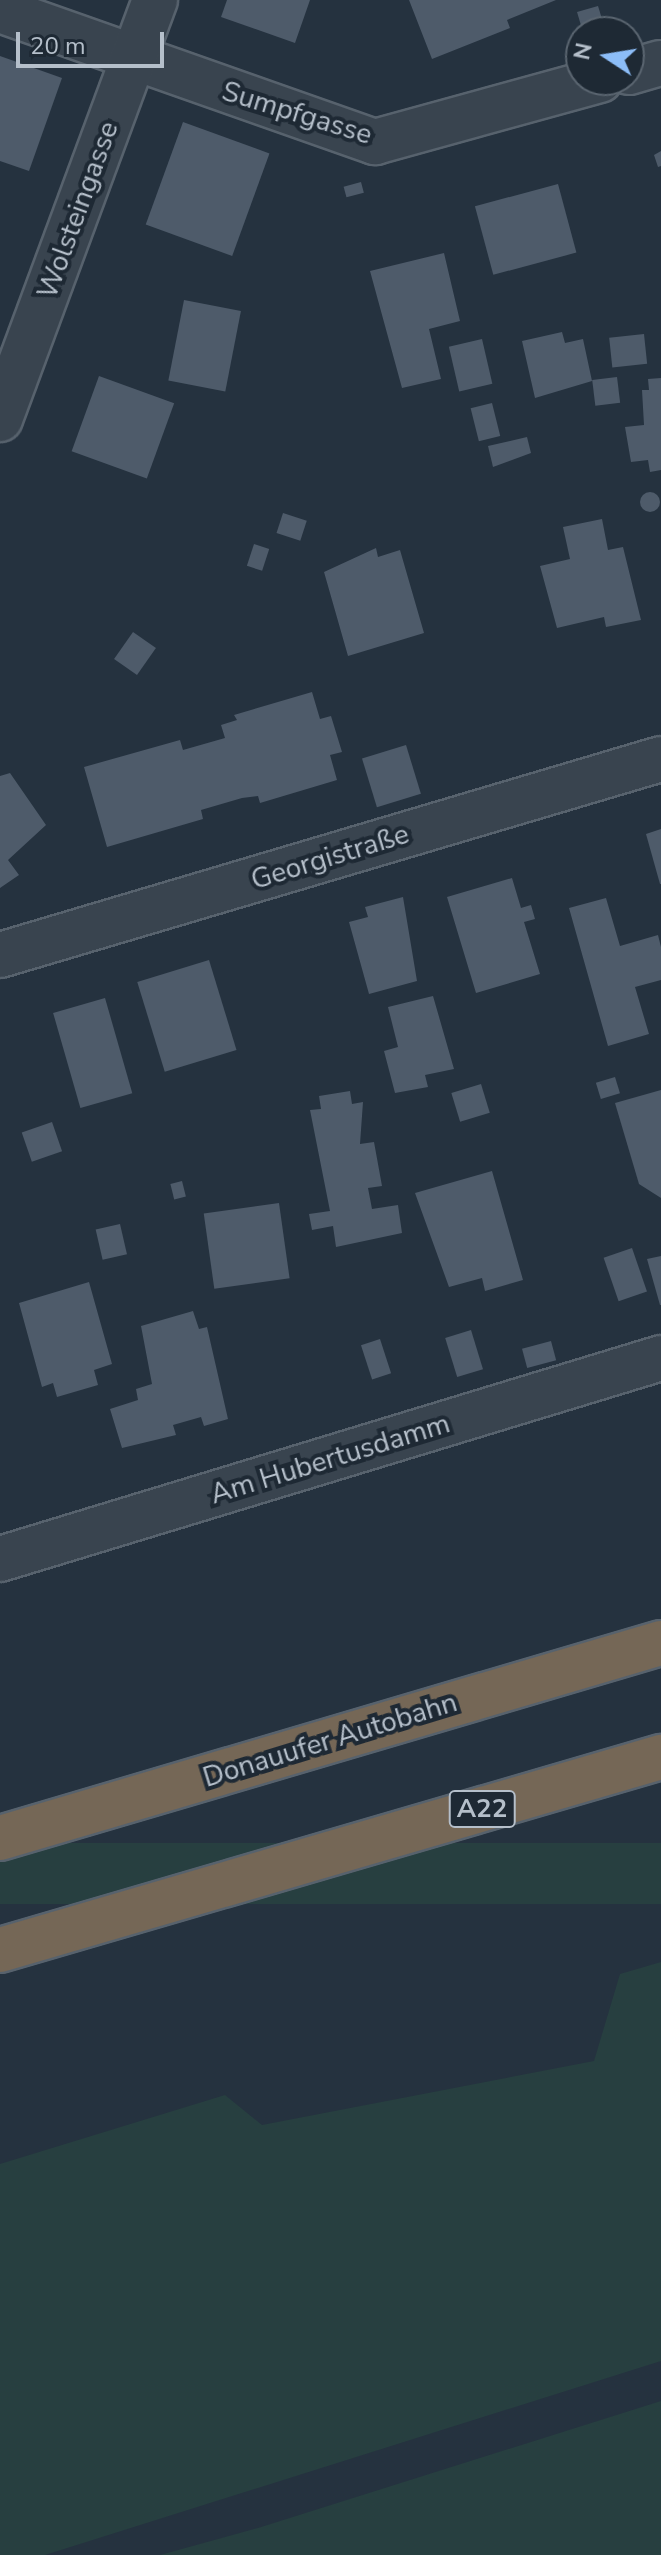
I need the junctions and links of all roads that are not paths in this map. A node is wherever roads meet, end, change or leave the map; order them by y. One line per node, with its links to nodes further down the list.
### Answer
1 (155, 0): 3 (street, Wolsteingasse)
2 (0, 10): 3 (street, Sumpfgasse)
3 (134, 59): 4 (street, Sumpfgasse); 5 (street, Wolsteingasse)
4 (565, 90)
5 (0, 419)
6 (661, 759): 7 (street, Georgistraße)
7 (0, 955)
8 (661, 1358): 9 (street, Am Hubertusdamm)
9 (0, 1559)
10 (661, 1643): 12 (highway, Donauufer Autobahn)
11 (661, 1757): 13 (highway, A22)
12 (0, 1838)
13 (0, 1950)

